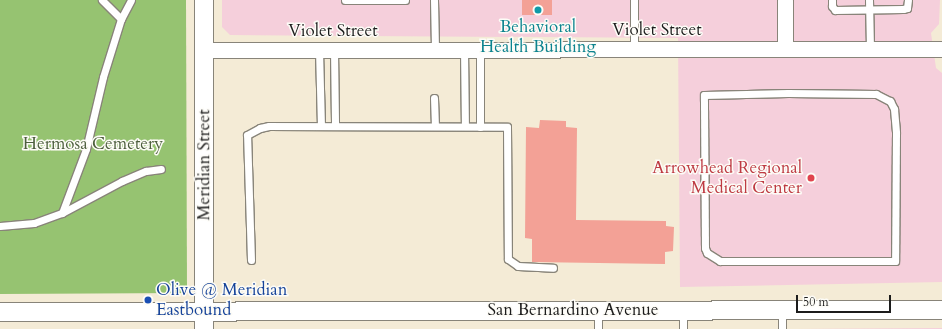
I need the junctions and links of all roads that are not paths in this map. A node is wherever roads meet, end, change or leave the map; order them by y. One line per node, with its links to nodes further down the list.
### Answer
1 (102, 0): 13 (lane)
2 (131, 0): 13 (lane)
3 (204, 0): 21 (street, Meridian Street)
4 (345, 0): 5 (lane)
5 (405, 0)
6 (434, 0): 14 (lane)
7 (634, 0): 17 (lane)
8 (785, 0): 18 (street)
9 (832, 0): 12 (lane)
10 (868, 0): 12 (lane)
11 (908, 0): 12 (lane)
12 (868, 9): 19 (lane)
13 (121, 19): 31 (lane)
14 (434, 49): 15 (street, Violet Street); 23 (street, Violet Street)
15 (464, 49): 16 (street, Violet Street); 28 (lane)
16 (480, 49): 17 (street, Violet Street); 29 (lane)
17 (634, 49): 18 (street, Violet Street)
18 (785, 49): 19 (street, Violet Street)
19 (870, 49): 20 (street, Violet Street)
20 (942, 49)
21 (204, 50): 22 (street, Violet Street); 40 (street, Meridian Street)
22 (319, 50): 23 (street, Violet Street); 25 (lane)
23 (334, 50): 26 (lane)
24 (434, 98): 27 (lane)
25 (321, 126): 26 (lane); 33 (lane)
26 (335, 126): 27 (lane)
27 (434, 126): 28 (lane)
28 (465, 126): 29 (lane)
29 (480, 127): 35 (lane)
30 (161, 169): 31 (lane)
31 (62, 213): 32 (lane)
32 (0, 226)
33 (251, 260)
34 (813, 261): 34 (lane)
35 (553, 268)
36 (598, 310): 37 (street, San Bernardino Avenue); 40 (street, San Bernardino Avenue); 43 (lane)
37 (683, 310): 38 (street, San Bernardino Avenue); 44 (lane)
38 (782, 310): 39 (street, San Bernardino Avenue); 45 (lane)
39 (942, 310)
40 (204, 311): 41 (street, San Bernardino Avenue); 42 (street, Meridian Street)
41 (0, 312)
42 (204, 329)
43 (598, 329)
44 (683, 329)
45 (782, 329)

